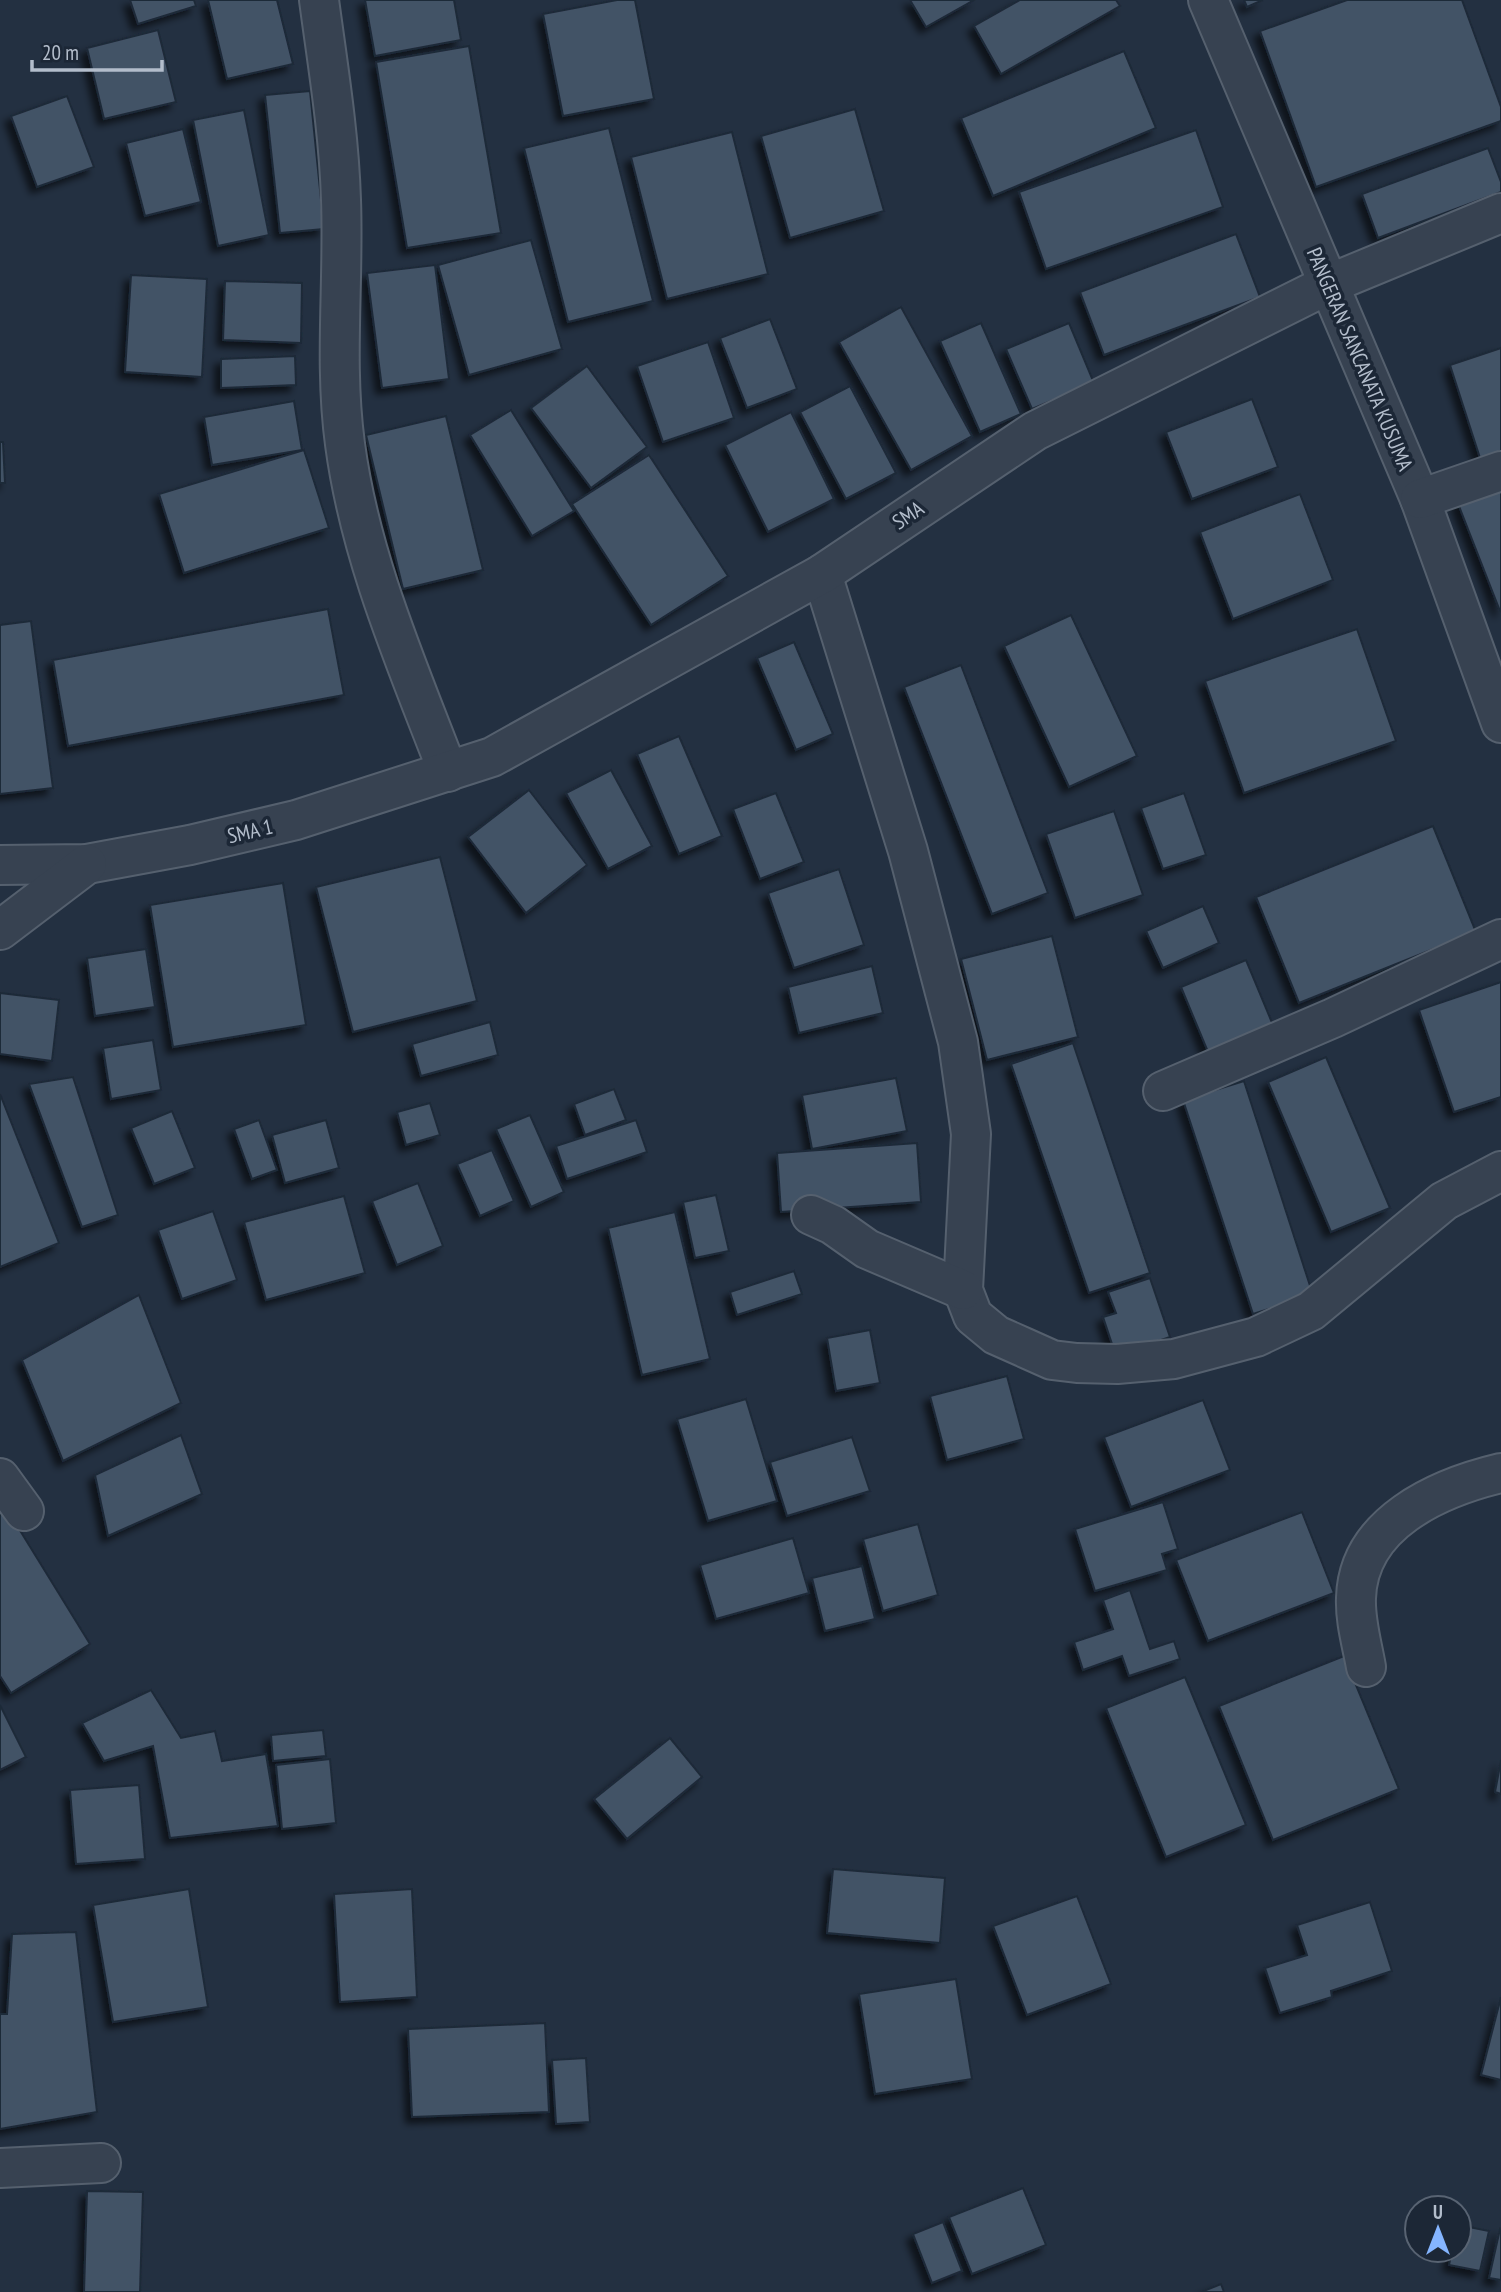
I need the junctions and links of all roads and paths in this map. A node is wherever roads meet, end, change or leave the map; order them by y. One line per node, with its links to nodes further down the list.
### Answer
1 (319, 0): 10 (street)
2 (1208, 0): 4 (street, PANGERAN SANCANATA KUSUMA)
3 (1501, 213): 4 (street, SMA)
4 (1329, 284): 6 (street, PANGERAN SANCANATA KUSUMA); 7 (street, SMA)
5 (1501, 471): 6 (street)
6 (1420, 499): 8 (street, PANGERAN SANCANATA KUSUMA)
7 (822, 574): 9 (street, SMA); 18 (street)
8 (1501, 723)
9 (492, 757): 10 (street, SMA 1)
10 (449, 772): 11 (street, SMA 1)
11 (87, 864): 12 (street, SMA 1); 13 (street)
12 (0, 865)
13 (0, 930)
14 (1501, 939): 15 (street)
15 (1163, 1091)
16 (1501, 1171): 18 (street)
17 (811, 1215): 18 (street)
18 (963, 1290)
19 (1501, 1473): 22 (street)
20 (0, 1478): 21 (street)
21 (24, 1511)
22 (1366, 1667)
23 (101, 2163): 24 (street)
24 (0, 2168)

